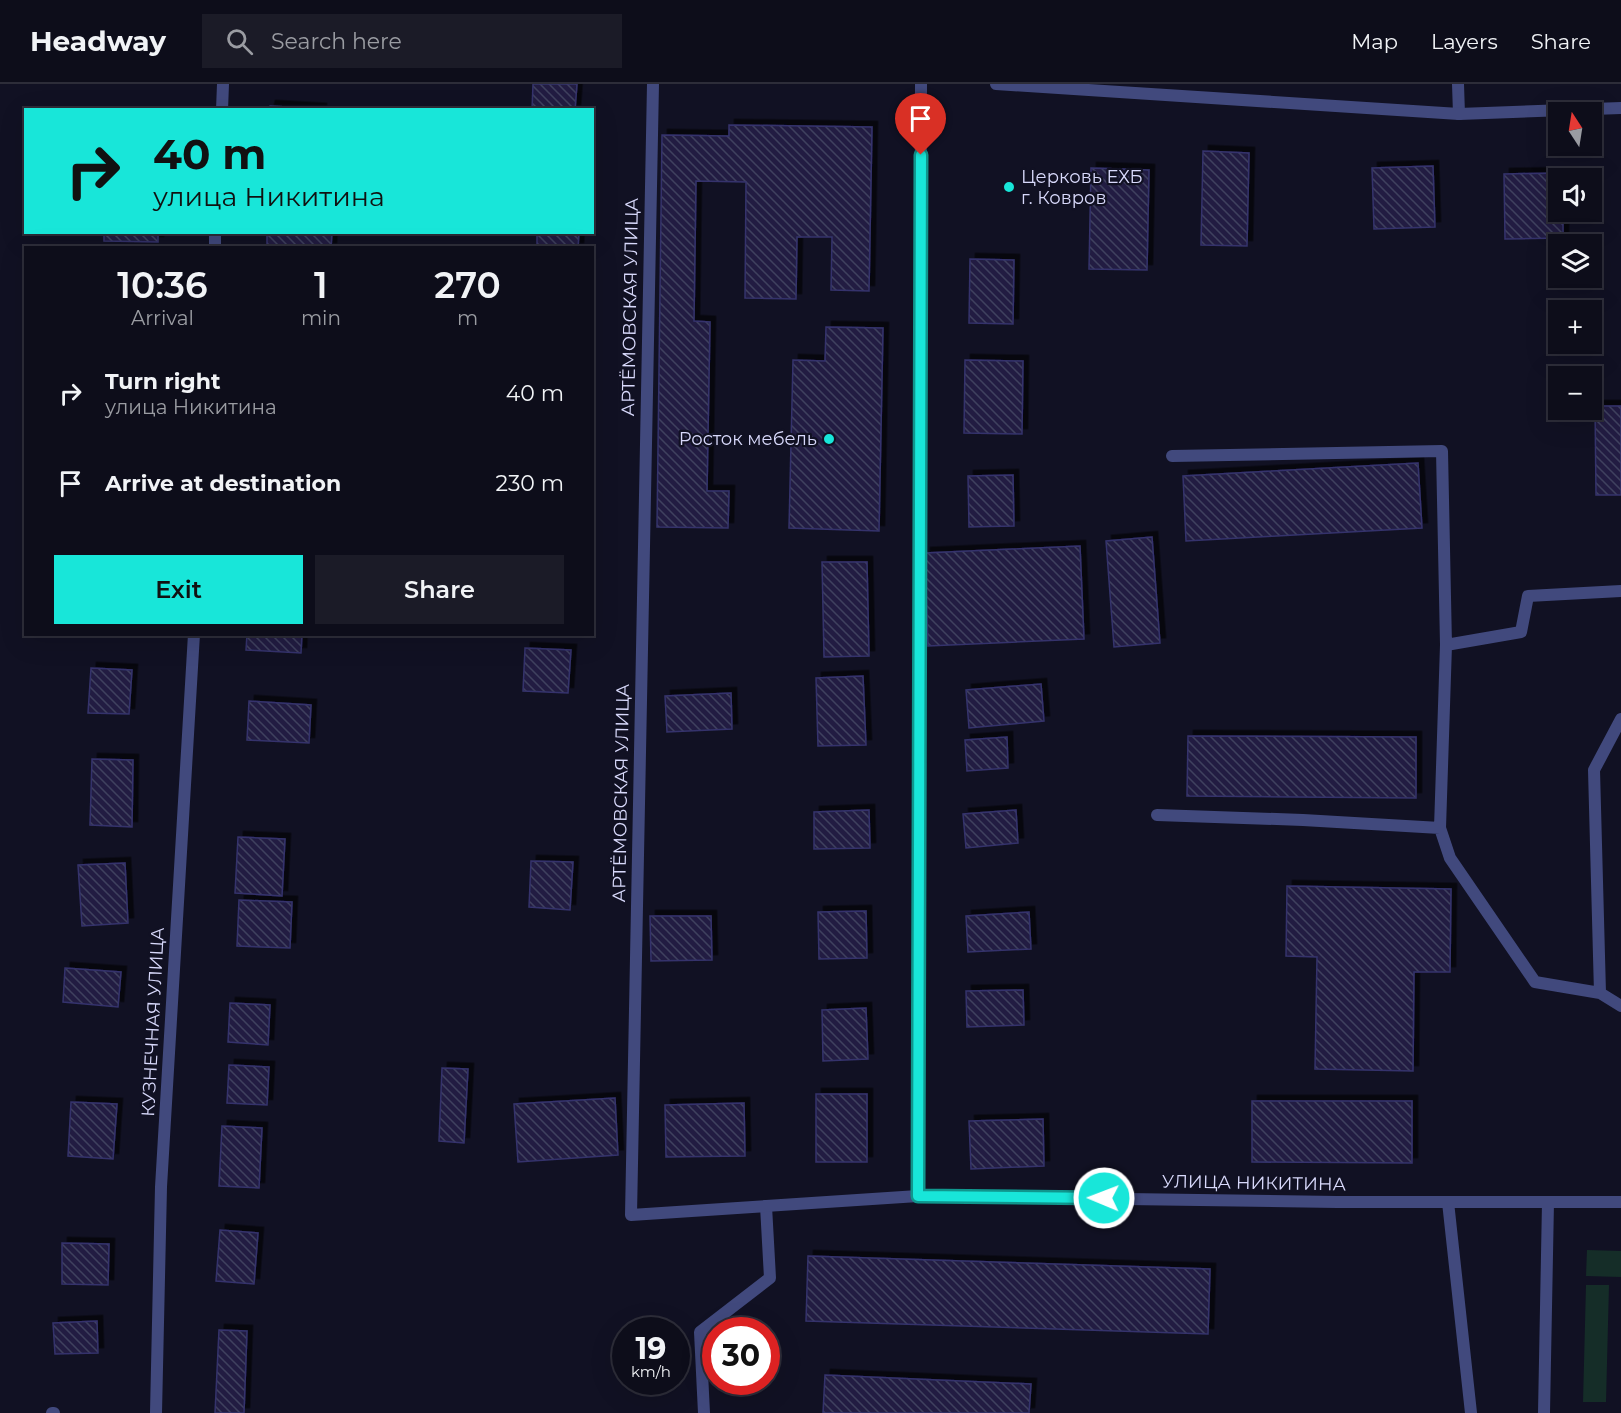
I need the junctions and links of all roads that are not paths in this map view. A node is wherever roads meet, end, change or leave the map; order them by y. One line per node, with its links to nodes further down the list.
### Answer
1 (223, 84): 6 (street)
2 (652, 84): 22 (street, АРТЁМОВСКАЯ УЛИЦА)
3 (921, 84): 18 (street)
4 (996, 84): 8 (street)
5 (1458, 84): 8 (street)
6 (222, 108)
7 (1621, 108): 8 (street)
8 (1459, 114)
9 (1173, 456): 12 (street)
10 (1621, 591): 12 (street)
11 (194, 636): 23 (street, КУЗНЕЧНАЯ УЛИЦА)
12 (1446, 645): 15 (street)
13 (1621, 719): 16 (street)
14 (1157, 815): 15 (street)
15 (1440, 828): 16 (street)
16 (1600, 993): 17 (street)
17 (1621, 1006)
18 (918, 1196): 19 (street, УЛИЦА НИКИТИНА); 22 (street, АРТЁМОВСКАЯ УЛИЦА)
19 (1448, 1202): 20 (street, УЛИЦА НИКИТИНА); 25 (street)
20 (1548, 1202): 21 (street, УЛИЦА НИКИТИНА); 26 (street)
21 (1621, 1202)
22 (766, 1206): 24 (street)
23 (156, 1413)
24 (704, 1413)
25 (1472, 1413)
26 (1544, 1413)

